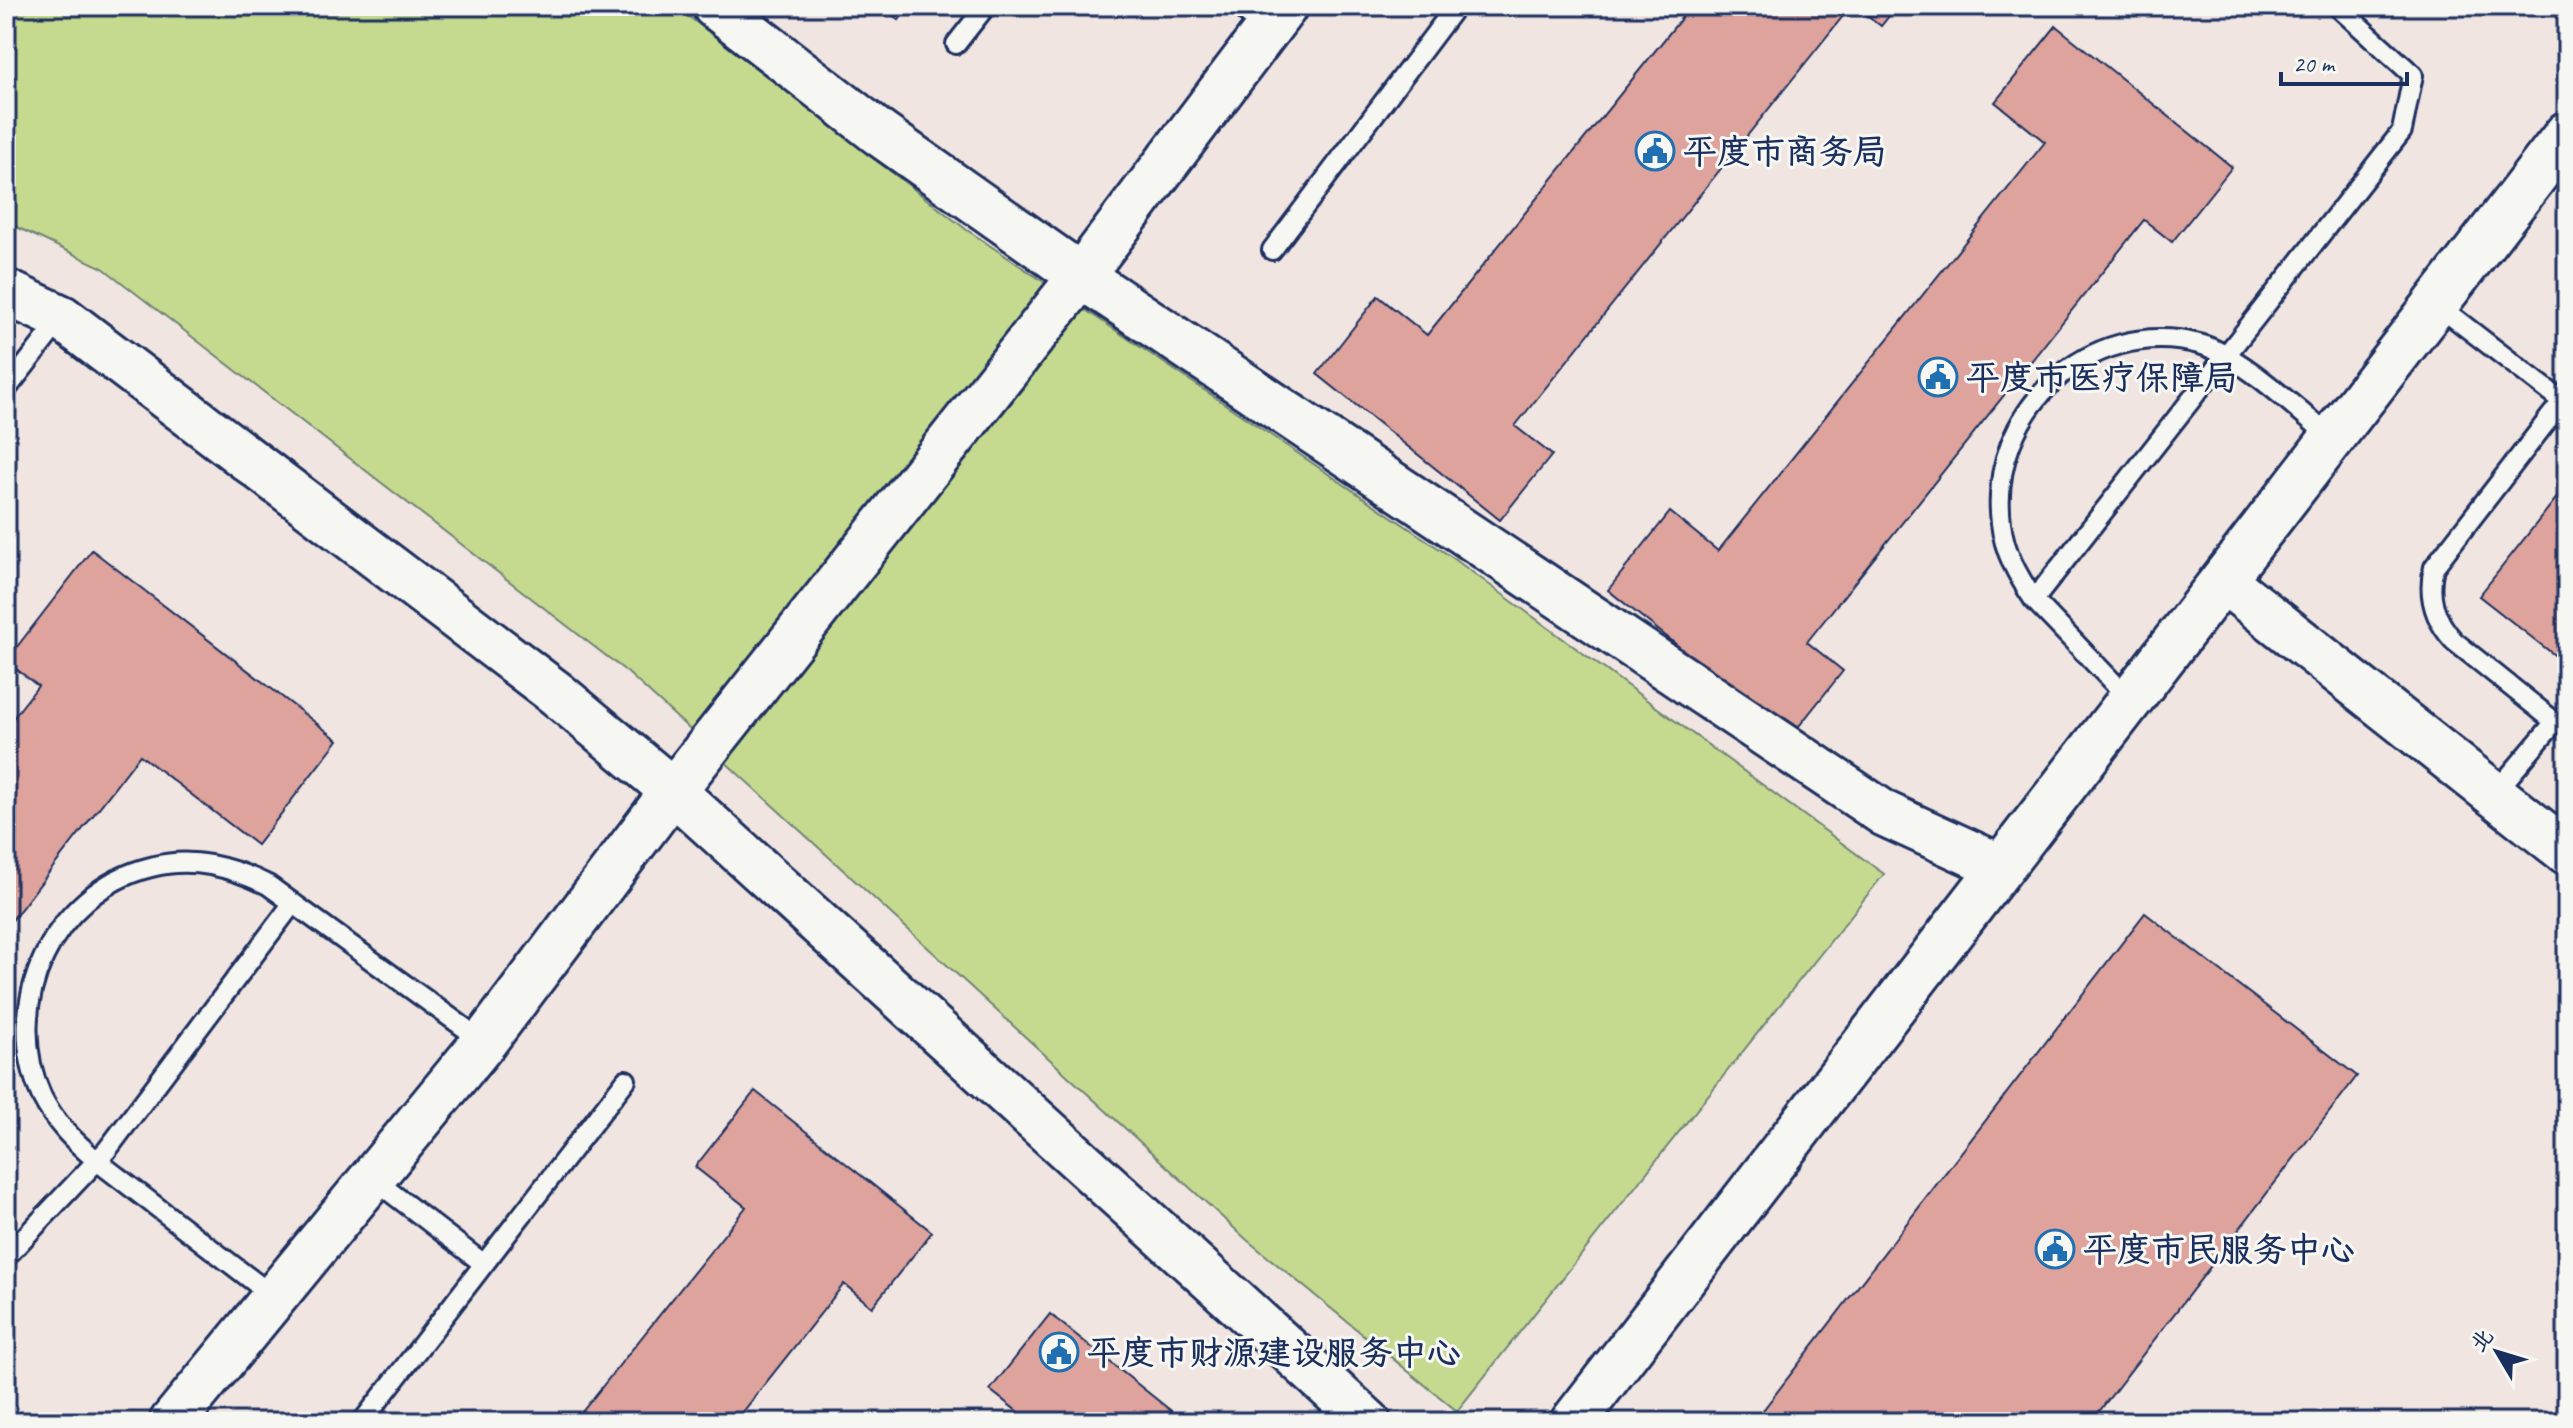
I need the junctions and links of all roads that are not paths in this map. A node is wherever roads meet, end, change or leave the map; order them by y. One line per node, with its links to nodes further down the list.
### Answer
1 (715, 6): 9 (street)
2 (986, 6): 6 (lane)
3 (1456, 6): 8 (lane)
4 (2337, 6): 13 (lane)
5 (1263, 14): 9 (street)
6 (956, 44)
7 (2567, 134): 11 (street)
8 (1272, 250)
9 (1081, 276): 20 (street); 23 (street)
10 (6, 292): 12 (street)
11 (2436, 304): 15 (lane); 16 (street)
12 (62, 318): 14 (lane); 20 (street)
13 (2227, 354): 16 (lane); 18 (lane); 18 (lane)
14 (6, 390)
15 (2565, 398): 21 (lane)
16 (2332, 438): 17 (street)
17 (2223, 580): 19 (street); 21 (street)
18 (2034, 600): 19 (lane)
19 (2130, 700): 23 (street)
20 (673, 791): 25 (street); 34 (street)
21 (2494, 794): 22 (street)
22 (2567, 852)
23 (2001, 867): 35 (street)
24 (293, 903): 25 (lane); 27 (lane); 27 (lane)
25 (484, 1042): 28 (street)
26 (626, 1080): 30 (lane)
27 (97, 1161): 29 (lane); 31 (lane)
28 (372, 1178): 30 (lane); 31 (street)
29 (6, 1257)
30 (484, 1264): 33 (lane)
31 (274, 1297): 32 (street)
32 (172, 1422)
33 (362, 1422)
34 (1368, 1422)
35 (1573, 1422)

